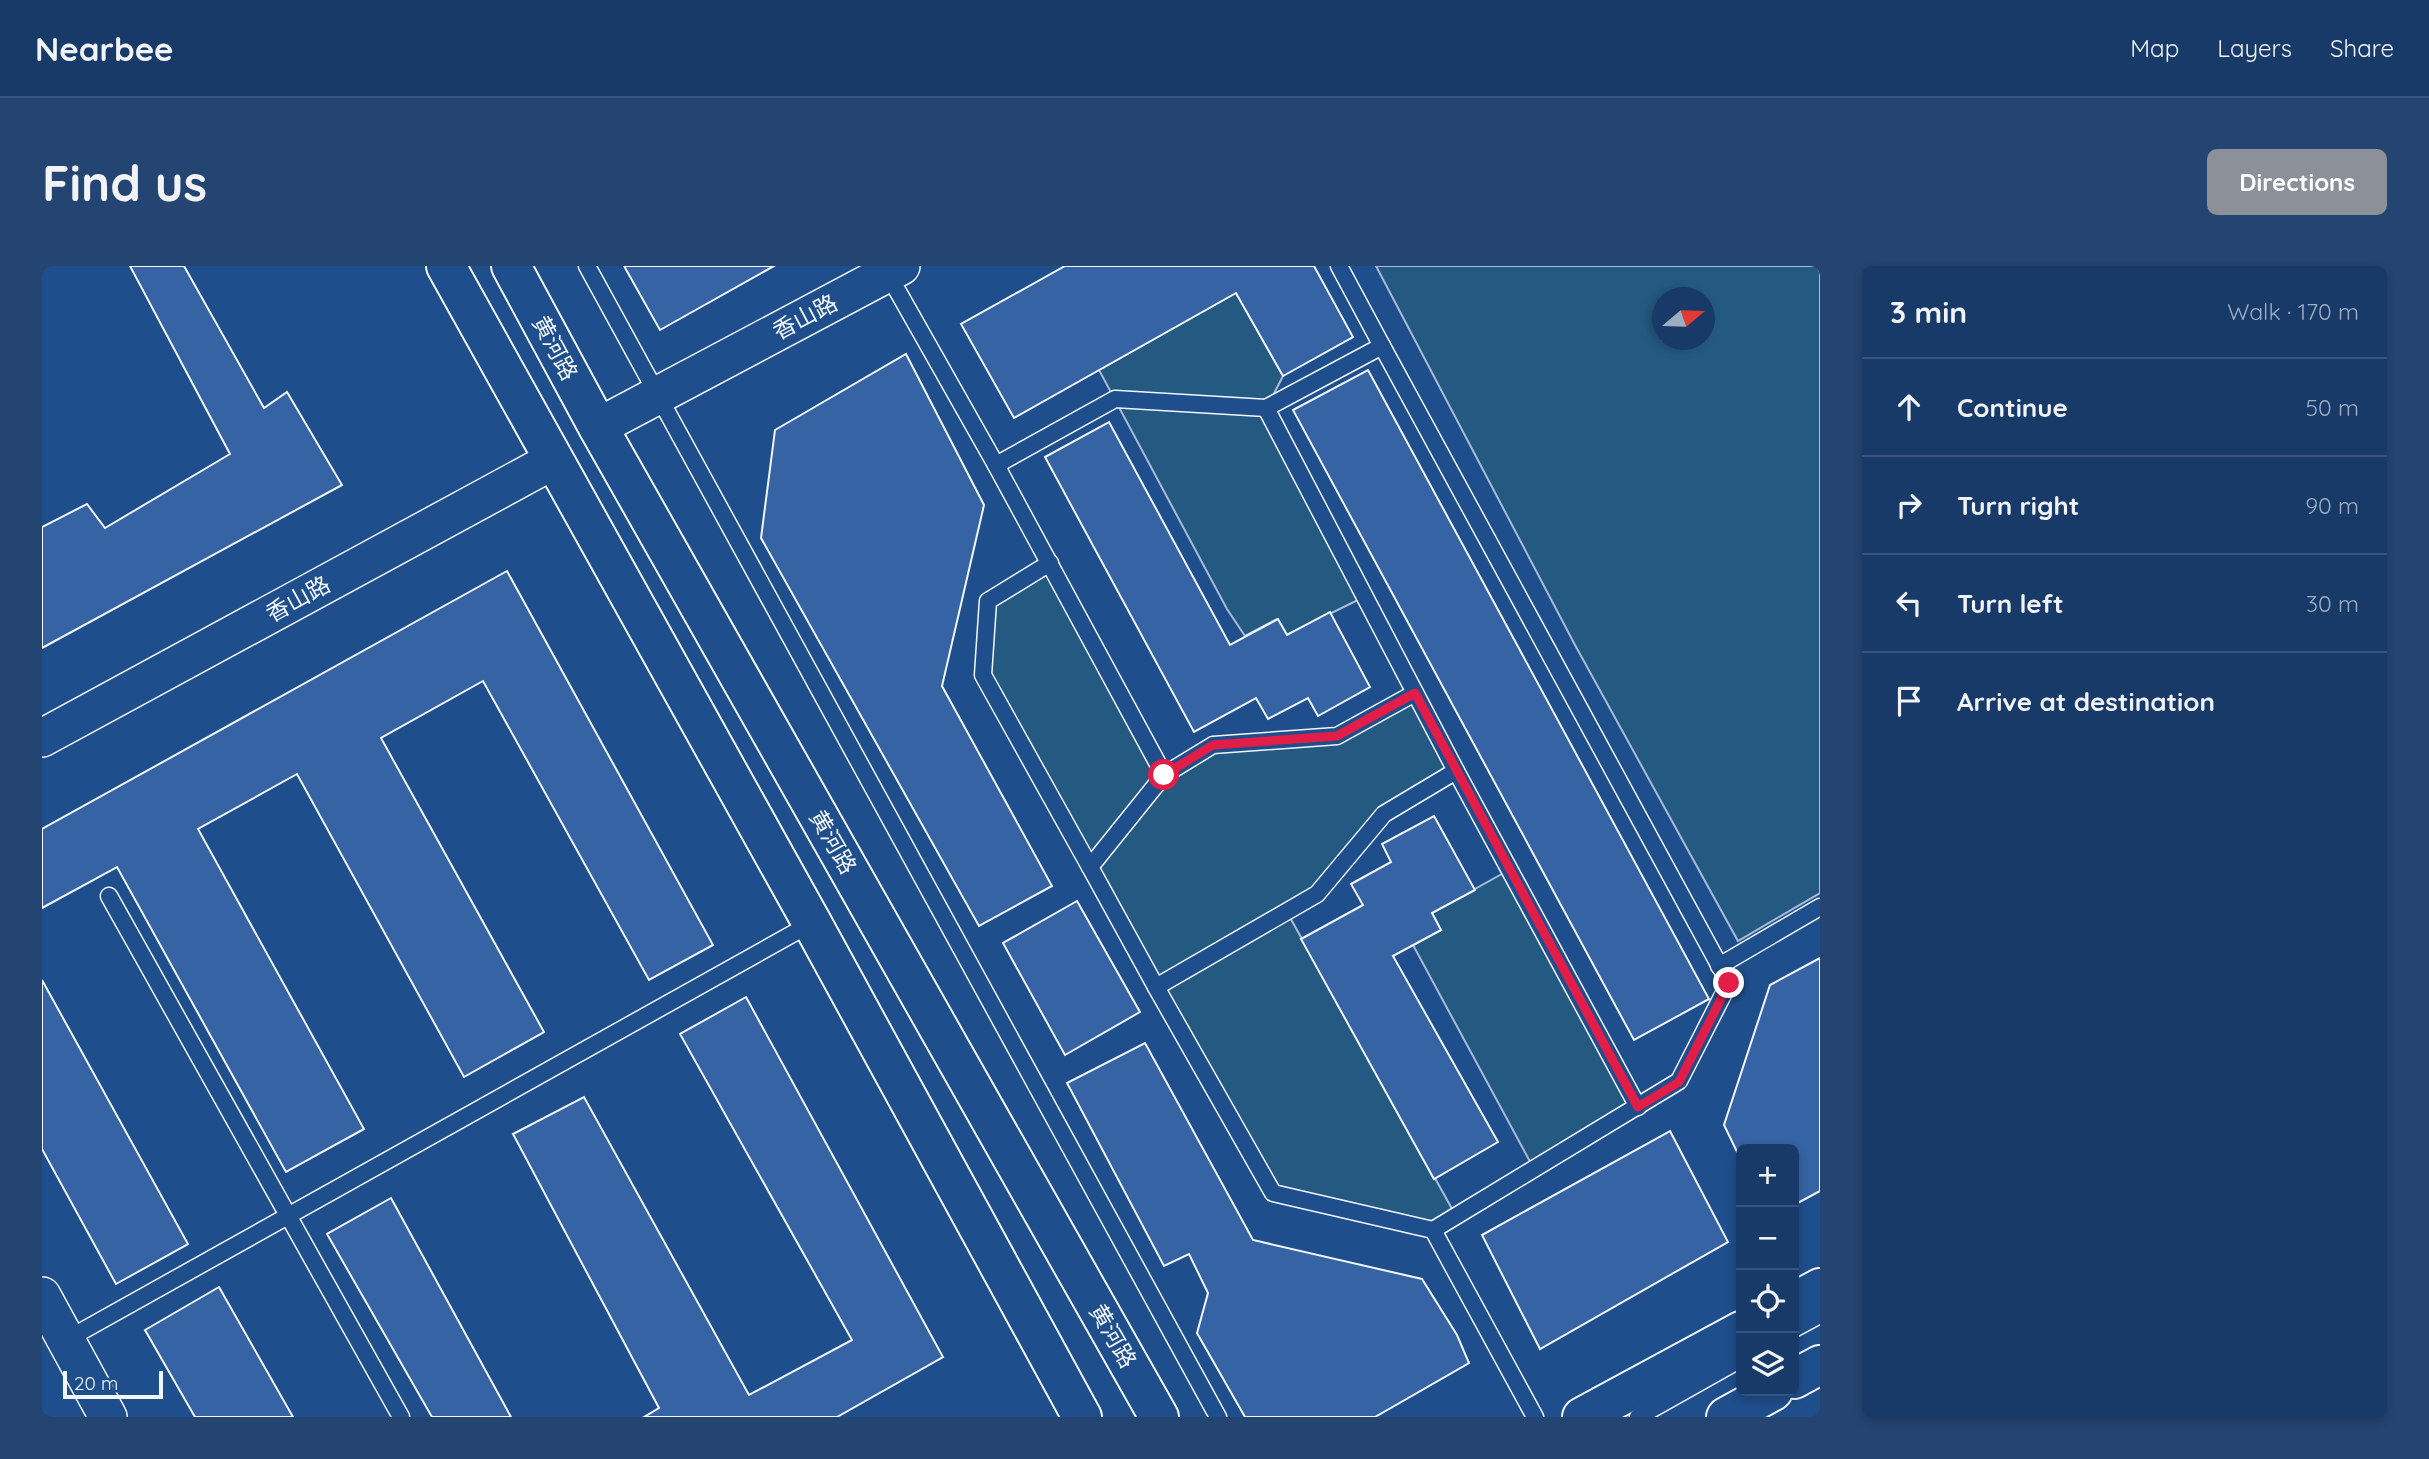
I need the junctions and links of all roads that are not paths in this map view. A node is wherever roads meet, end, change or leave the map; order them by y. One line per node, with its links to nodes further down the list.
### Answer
1 (446, 266): 10 (main road)
2 (511, 266): 9 (main road, 黄河路)
3 (587, 266): 7 (lane)
4 (1339, 266): 6 (lane)
5 (895, 270): 7 (street, 香山路); 11 (lane)
6 (1382, 346): 8 (lane); 21 (lane)
7 (657, 395): 9 (street, 香山路); 41 (lane)
8 (1266, 408): 11 (lane); 13 (lane)
9 (598, 427): 40 (main road, 黄河路)
10 (554, 460): 14 (street, 香山路); 20 (main road)
11 (996, 465): 12 (lane)
12 (1050, 563): 16 (lane); 17 (lane)
13 (1415, 693): 15 (lane); 16 (lane)
14 (42, 738)
15 (1456, 771): 22 (lane); 23 (lane)
16 (1164, 775): 17 (lane)
17 (1090, 867): 22 (lane)
18 (109, 896): 24 (lane)
19 (1820, 907): 21 (lane)
20 (813, 923): 24 (lane); 39 (main road)
21 (1720, 967): 23 (lane)
22 (1156, 987): 25 (lane)
23 (1638, 1107): 25 (lane)
24 (288, 1214): 32 (lane); 38 (lane)
25 (1433, 1230): 42 (lane)
26 (1820, 1288): 28 (main road)
27 (42, 1296): 32 (street)
28 (1799, 1300)
29 (1820, 1315): 30 (lane)
30 (1799, 1326)
31 (1737, 1333): 43 (main road)
32 (65, 1340): 37 (street)
33 (1736, 1362): 44 (lane)
34 (1820, 1365): 35 (main road)
35 (1799, 1377)
36 (1764, 1396): 45 (main road)
37 (108, 1417)
38 (401, 1417)
39 (1082, 1417)
40 (1159, 1417)
41 (1218, 1417)
42 (1535, 1417)
43 (1582, 1417)
44 (1638, 1417)
45 (1726, 1417)

